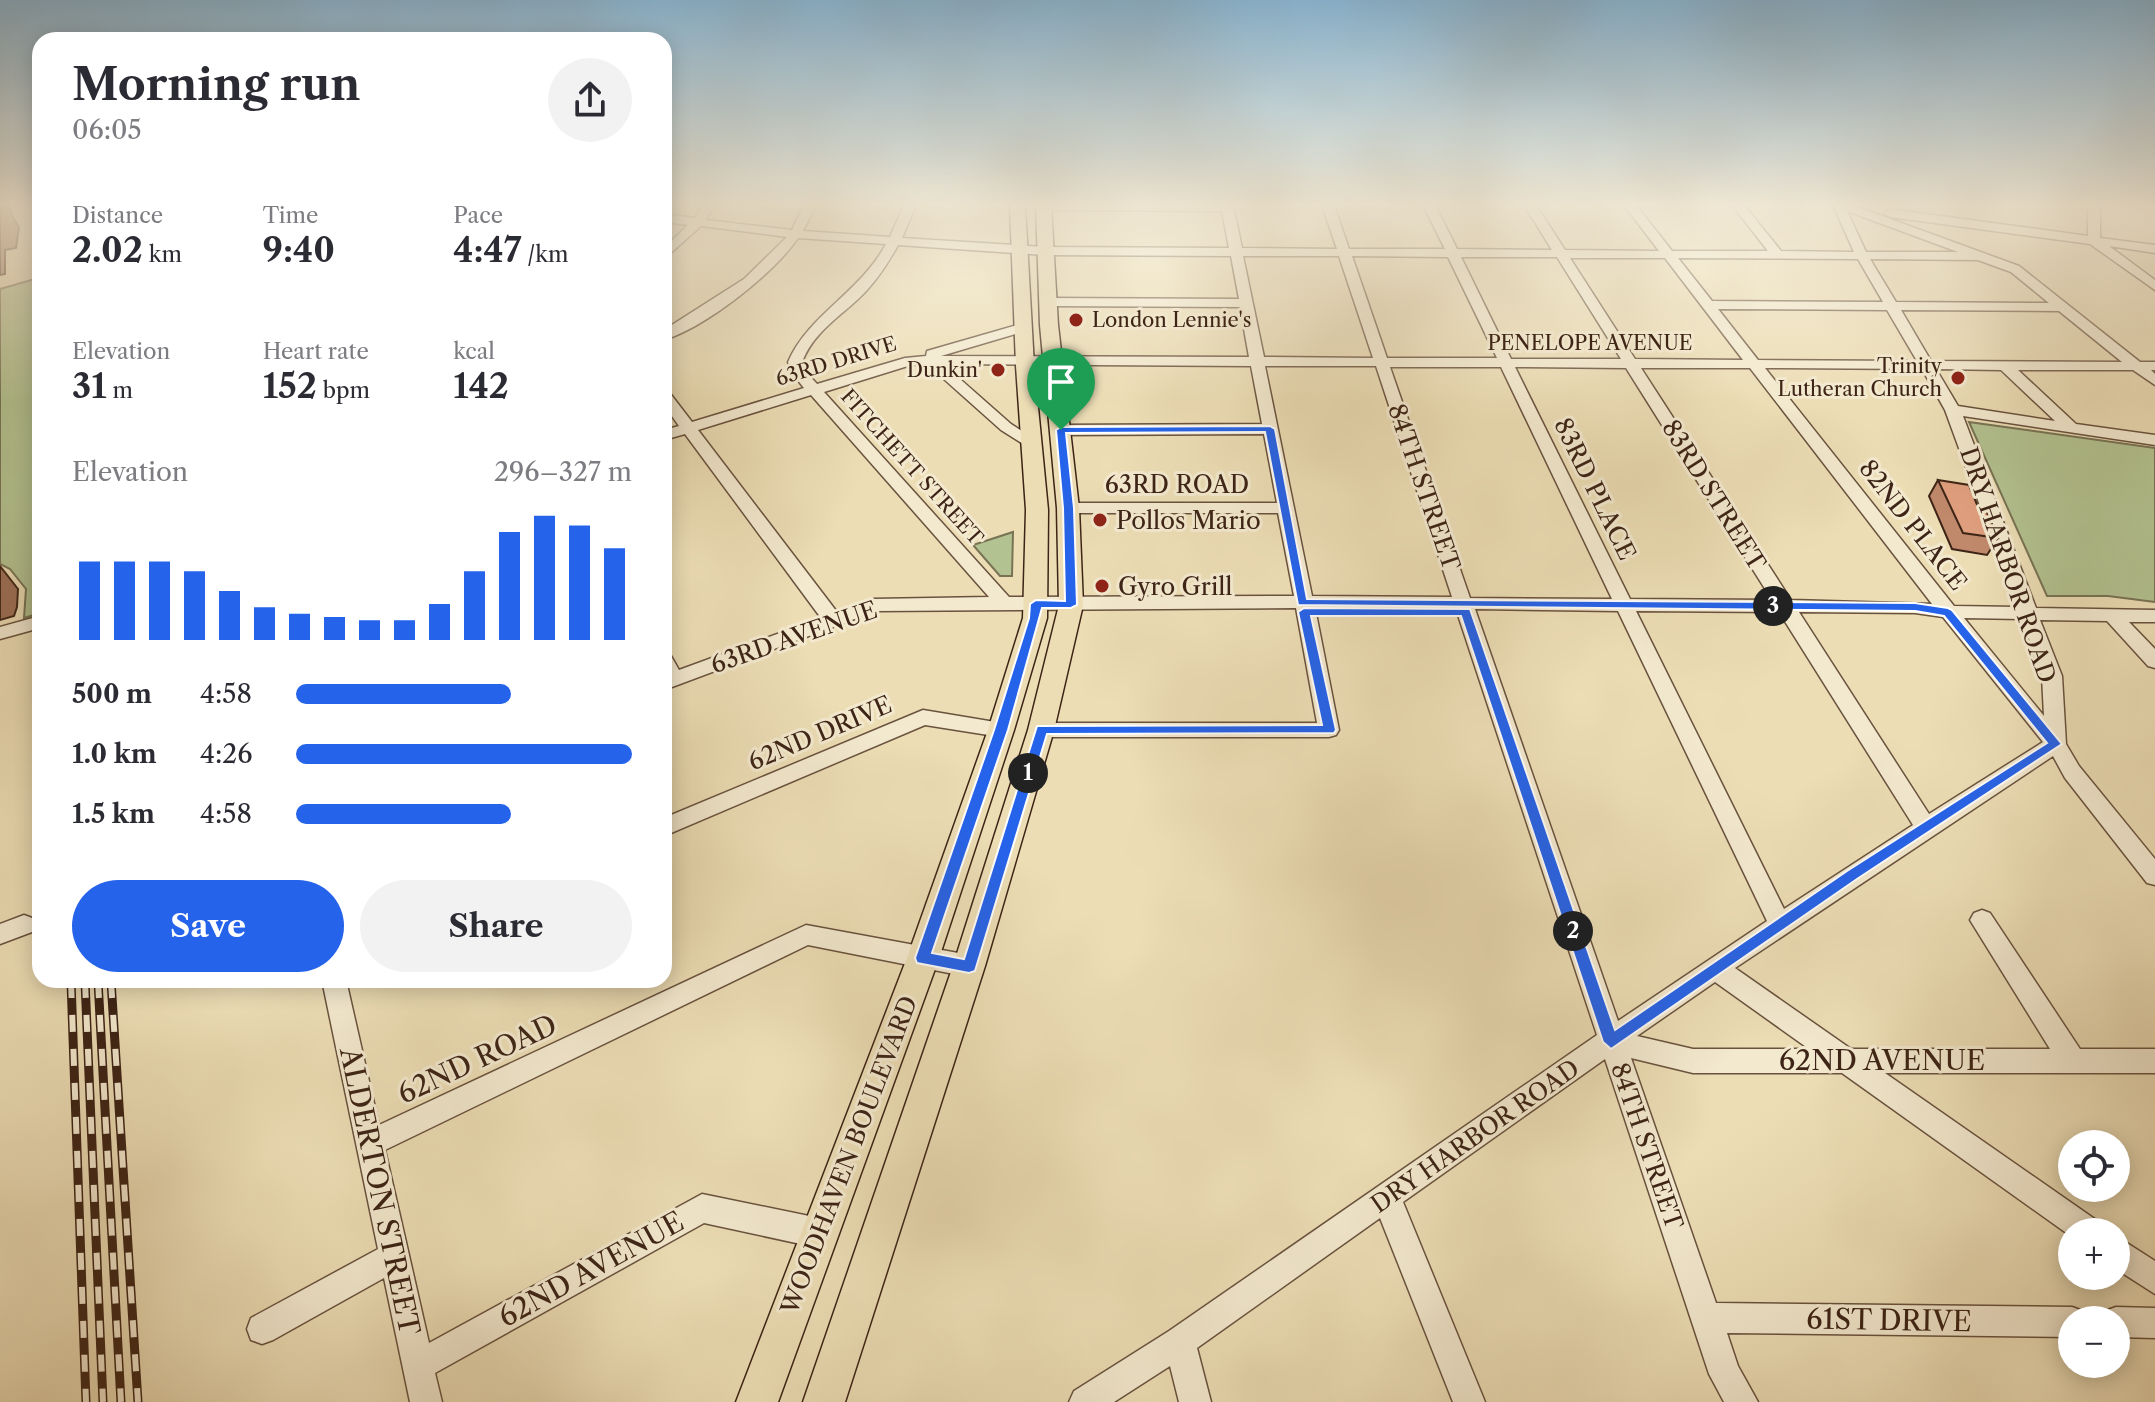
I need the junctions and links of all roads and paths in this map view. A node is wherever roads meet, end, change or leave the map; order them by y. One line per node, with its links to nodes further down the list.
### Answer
1 (759, 270): 20 (street)
2 (875, 270): 35 (street, FITCHETT STREET)
3 (1020, 270): 19 (main road, WOODHAVEN BOULEVARD)
4 (1046, 270): 14 (main road, WOODHAVEN BOULEVARD)
5 (1239, 270): 15 (street)
6 (1350, 270): 26 (street, 84TH STREET)
7 (1461, 270): 27 (street, 83RD PLACE)
8 (1572, 270): 28 (street, 83RD STREET)
9 (1682, 270): 16 (street, 82ND PLACE)
10 (1870, 270): 17 (street, DRY HARBOR ROAD)
11 (2017, 270): 18 (street)
12 (2134, 270): 13 (street)
13 (2155, 286)
14 (1048, 302): 15 (street); 24 (main road, WOODHAVEN BOULEVARD)
15 (1245, 303): 25 (street)
16 (1710, 305): 17 (street); 29 (street, 82ND PLACE)
17 (1892, 307): 18 (street); 30 (street, DRY HARBOR ROAD)
18 (2064, 307): 32 (street)
19 (1024, 327): 22 (main road, WOODHAVEN BOULEVARD); 23 (street)
20 (672, 332)
21 (930, 360): 22 (street, 63RD DRIVE); 23 (street, 63RD DRIVE); 44 (street)
22 (1025, 360): 24 (street, PENELOPE AVENUE); 44 (main road, WOODHAVEN BOULEVARD)
23 (910, 361): 35 (street, 63RD DRIVE)
24 (1053, 361): 25 (street, PENELOPE AVENUE); 41 (main road, WOODHAVEN BOULEVARD)
25 (1257, 361): 26 (street, PENELOPE AVENUE); 40 (street)
26 (1381, 362): 27 (street, PENELOPE AVENUE); 51 (street, 84TH STREET)
27 (1506, 362): 28 (street, PENELOPE AVENUE); 52 (street, 83RD PLACE)
28 (1631, 363): 29 (street, PENELOPE AVENUE); 53 (street, 83RD STREET)
29 (1755, 364): 30 (street, PENELOPE AVENUE); 54 (street, 82ND PLACE)
30 (1927, 365): 31 (street, PENELOPE AVENUE); 37 (street, DRY HARBOR ROAD)
31 (2006, 366): 32 (street, PENELOPE AVENUE); 39 (street)
32 (2136, 366): 33 (street, PENELOPE AVENUE); 34 (street)
33 (2155, 366)
34 (2155, 381)
35 (814, 390): 38 (street, 63RD DRIVE); 47 (street, FITCHETT STREET)
36 (672, 405): 38 (street)
37 (1953, 410): 39 (street); 55 (street, DRY HARBOR ROAD)
38 (690, 427): 42 (street, 63RD DRIVE); 58 (street)
39 (2072, 428): 43 (street)
40 (1270, 429): 41 (street); 46 (street)
41 (1061, 430): 45 (main road, WOODHAVEN BOULEVARD)
42 (672, 433)
43 (2155, 440)
44 (1033, 445): 48 (main road, WOODHAVEN BOULEVARD)
45 (1068, 508): 46 (street, 63RD ROAD); 49 (main road, WOODHAVEN BOULEVARD)
46 (1285, 508): 50 (street)
47 (1005, 604): 48 (street, 63RD AVENUE); 58 (street, 63RD AVENUE)
48 (1036, 604): 49 (street, 63RD AVENUE); 63 (main road, WOODHAVEN BOULEVARD)
49 (1071, 605): 50 (street, 63RD AVENUE); 64 (main road, WOODHAVEN BOULEVARD)
50 (1303, 607): 51 (street, 63RD AVENUE); 64 (street)
51 (1465, 609): 52 (street, 63RD AVENUE); 77 (street, 84TH STREET)
52 (1625, 609): 53 (street, 63RD AVENUE); 70 (street, 83RD PLACE)
53 (1787, 611): 54 (street, 63RD AVENUE); 67 (street, 83RD STREET)
54 (1948, 612): 55 (street, 63RD AVENUE); 65 (street, 82ND PLACE)
55 (2030, 613): 56 (street, 63RD AVENUE); 65 (street, DRY HARBOR ROAD)
56 (2110, 613): 57 (street, 63RD AVENUE); 61 (street)
57 (2155, 616)
58 (832, 619): 62 (street, 63RD AVENUE)
59 (32, 624): 60 (street)
60 (0, 633)
61 (2155, 661)
62 (672, 680)
63 (1001, 730): 66 (street, 62ND DRIVE); 73 (main road, WOODHAVEN BOULEVARD)
64 (1041, 730): 74 (main road, WOODHAVEN BOULEVARD)
65 (2056, 744): 67 (street, DRY HARBOR ROAD); 68 (street, 82ND PLACE)
66 (672, 824)
67 (1925, 826): 70 (street, DRY HARBOR ROAD)
68 (2155, 876)
69 (1982, 920): 79 (street)
70 (1780, 924): 75 (street, DRY HARBOR ROAD)
71 (24, 925): 72 (street)
72 (0, 934)
73 (923, 958): 74 (street, 62ND ROAD); 81 (street, 62ND ROAD); 84 (main road, WOODHAVEN BOULEVARD)
74 (969, 966): 97 (main road, WOODHAVEN BOULEVARD)
75 (1716, 969): 77 (street, DRY HARBOR ROAD); 78 (street)
76 (336, 988): 81 (street, ALDERTON STREET)
77 (1611, 1042): 78 (street, 62ND AVENUE); 82 (street, DRY HARBOR ROAD); 88 (street, 84TH STREET)
78 (1843, 1060): 79 (street, 62ND AVENUE); 83 (street)
79 (2072, 1060): 80 (street, 62ND AVENUE)
80 (2155, 1061)
81 (370, 1143): 85 (street, ALDERTON STREET)
82 (1386, 1196): 93 (street, DRY HARBOR ROAD); 100 (street)
83 (2069, 1218)
84 (819, 1233): 94 (street, 62ND AVENUE); 96 (main road, WOODHAVEN BOULEVARD)
85 (394, 1256): 92 (street); 94 (street, ALDERTON STREET)
86 (2130, 1261): 87 (street)
87 (2155, 1279)
88 (1706, 1318): 89 (street, 61ST DRIVE); 101 (street, 84TH STREET)
89 (2058, 1322)
90 (2130, 1322): 91 (street)
91 (2155, 1323)
92 (262, 1329)
93 (1180, 1342): 98 (street, DRY HARBOR ROAD); 99 (street)
94 (418, 1366): 95 (street, ALDERTON STREET)
95 (426, 1402)
96 (757, 1402)
97 (824, 1402)
98 (1085, 1402)
99 (1195, 1402)
100 (1469, 1402)
101 (1742, 1402)

